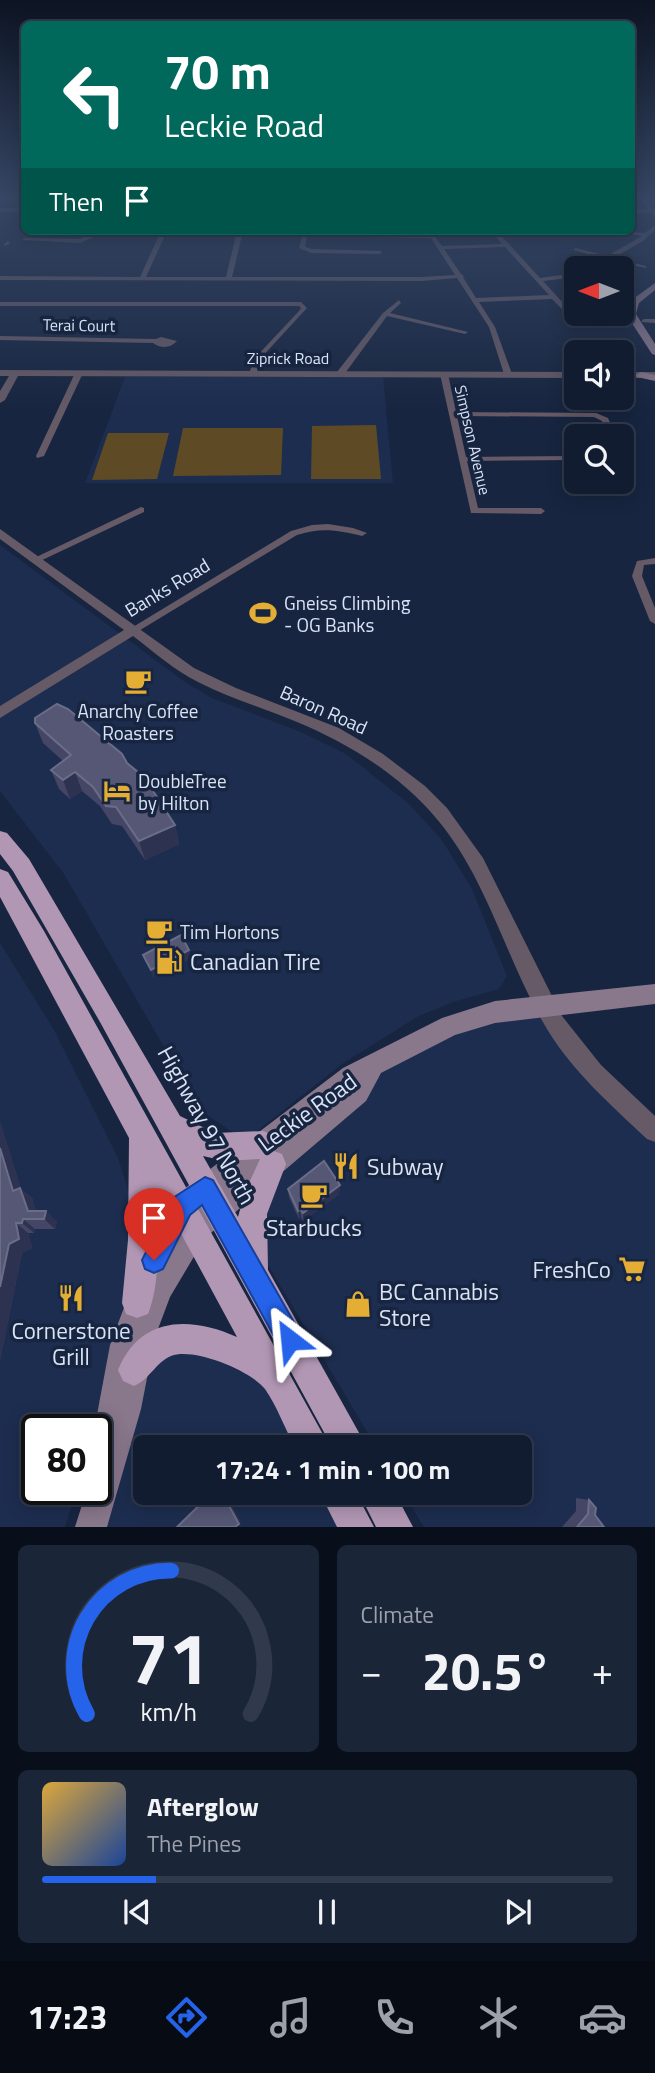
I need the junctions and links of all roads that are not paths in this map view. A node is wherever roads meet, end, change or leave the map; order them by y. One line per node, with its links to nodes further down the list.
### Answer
1 (147, 268): 8 (street)
2 (231, 268): 9 (street)
3 (455, 268): 5 (street)
4 (527, 268): 10 (street)
5 (461, 276): 9 (street); 13 (street)
6 (564, 277): 10 (street)
7 (0, 278): 8 (street)
8 (142, 278): 9 (street)
9 (229, 278)
10 (538, 280): 12 (street)
11 (655, 286): 17 (main road)
12 (552, 297): 13 (street); 17 (street)
13 (476, 300): 30 (street)
14 (399, 302): 16 (street)
15 (0, 303): 27 (street)
16 (385, 314): 19 (street); 28 (street)
17 (640, 321): 18 (street); 21 (main road); 23 (main road)
18 (655, 321)
19 (465, 332)
20 (0, 338): 22 (street, Terai Court)
21 (655, 338)
22 (157, 341)
23 (655, 352)
24 (0, 373): 25 (street, Ziprick Road)
25 (15, 373): 26 (street, Ziprick Road); 35 (street)
26 (79, 373): 27 (street, Ziprick Road); 38 (street)
27 (253, 374): 28 (street, Ziprick Road)
28 (340, 374): 29 (street, Ziprick Road)
29 (444, 374): 30 (street, Ziprick Road); 36 (street, Simpson Avenue)
30 (508, 374): 31 (street, Ziprick Road)
31 (564, 375)
32 (634, 375): 33 (street)
33 (641, 375): 34 (main road)
34 (655, 376)
35 (0, 400)
36 (453, 414): 37 (street); 40 (street, Simpson Avenue)
37 (607, 424)
38 (40, 456)
39 (564, 458): 40 (street)
40 (463, 459): 42 (street, Simpson Avenue)
41 (141, 510): 45 (street)
42 (541, 511)
43 (0, 533): 45 (street, Baron Road)
44 (362, 533): 48 (street, Banks Road)
45 (35, 561): 48 (street, Baron Road)
46 (655, 561): 47 (street)
47 (655, 621)
48 (133, 630): 49 (street, Banks Road); 53 (street, Baron Road)
49 (0, 713)
50 (0, 839): 54 (highway, Highway 97 North)
51 (0, 878): 56 (highway, Highway 97 North)
52 (655, 994): 53 (main road, Leckie Road)
53 (544, 1006): 55 (street, Baron Road); 57 (main road, Leckie Road)
54 (170, 1125): 57 (highway); 58 (highway, Highway 97 North)
55 (655, 1131)
56 (143, 1135): 58 (highway, Highway 97 North); 60 (highway)
57 (268, 1154): 58 (main road, Leckie Road); 59 (highway)
58 (200, 1209): 59 (highway, Highway 97 North); 60 (main road, Leckie Road); 61 (main road, Leckie Road); 62 (highway, Highway 97 North)
59 (254, 1275): 64 (highway, Highway 97 North)
60 (137, 1303): 65 (main road, Leckie Road)
61 (134, 1370): 62 (highway); 65 (main road, Leckie Road)
62 (274, 1375): 63 (highway, Highway 97 North)
63 (306, 1435)
64 (343, 1435)
65 (114, 1451): 68 (main road, Leckie Road)
66 (344, 1505): 69 (highway)
67 (383, 1505): 70 (highway)
68 (91, 1527)
69 (356, 1527)
70 (395, 1527)

